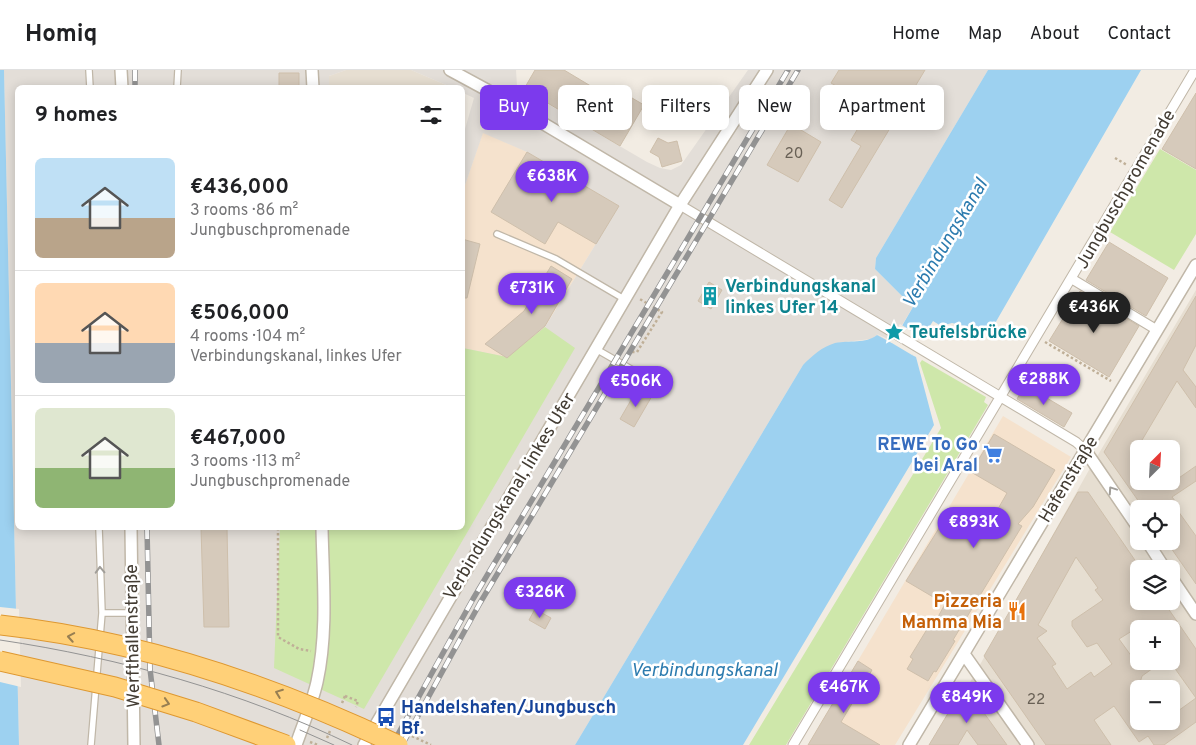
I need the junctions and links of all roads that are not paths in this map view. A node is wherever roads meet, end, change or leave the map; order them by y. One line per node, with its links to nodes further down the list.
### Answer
1 (90, 70): 8 (lane)
2 (121, 70): 9 (street)
3 (178, 70): 10 (lane)
4 (312, 70): 11 (street)
5 (450, 70): 12 (street)
6 (767, 70): 12 (street, Verbindungskanal, linkes Ufer)
7 (1195, 70): 15 (street, Jungbuschpromenade)
8 (90, 85)
9 (122, 85)
10 (177, 85)
11 (313, 85)
12 (680, 204): 16 (street, Verbindungskanal, linkes Ufer); 20 (street)
13 (497, 234): 16 (lane)
14 (1196, 265): 17 (street, Hafenstraße)
15 (1072, 279): 17 (street); 20 (street, Jungbuschpromenade)
16 (624, 299): 18 (street, Verbindungskanal, linkes Ufer)
17 (1157, 330): 21 (street, Hafenstraße)
18 (596, 349): 19 (lane); 37 (street, Verbindungskanal, linkes Ufer)
19 (650, 380)
20 (1002, 397): 21 (street); 39 (street, Jungbuschpromenade)
21 (1085, 450): 22 (street, one-way to 21); 31 (street, Hafenstraße)
22 (1130, 516)
23 (99, 530): 27 (lane, one-way to 23)
24 (131, 530): 28 (street, Werfthallenstraße)
25 (322, 530): 33 (street)
26 (1180, 590): 29 (street)
27 (102, 613): 28 (lane); 34 (lane)
28 (132, 613): 35 (street, Werfthallenstraße)
29 (1196, 614)
30 (0, 625): 38 (highway, one-way to 30, bridge)
31 (964, 654): 40 (street, Hafenstraße); 41 (street)
32 (0, 661): 36 (highway, one-way to 36, bridge)
33 (302, 743)
34 (91, 745)
35 (134, 745)
36 (286, 745)
37 (364, 745)
38 (398, 745)
39 (794, 745)
40 (909, 745)
41 (1028, 745)

